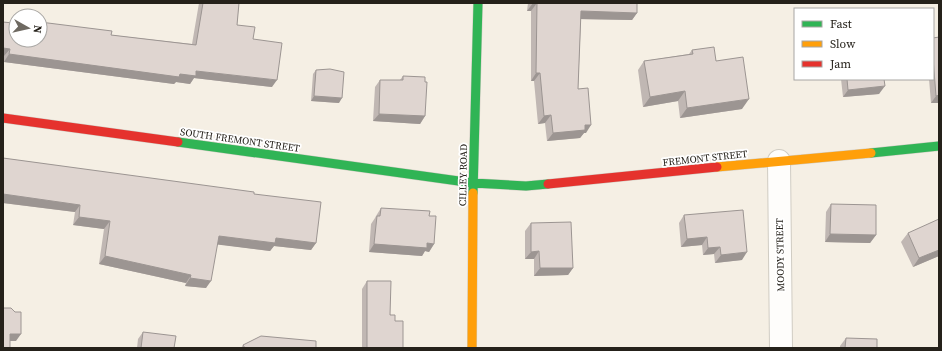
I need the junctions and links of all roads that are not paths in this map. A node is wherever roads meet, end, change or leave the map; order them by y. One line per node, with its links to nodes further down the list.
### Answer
1 (478, 3): 5 (street, CILLEY ROAD)
2 (3, 118): 5 (street, SOUTH FREMONT STREET)
3 (939, 146): 4 (street, FREMONT STREET)
4 (779, 161): 5 (street, FREMONT STREET); 7 (street, MOODY STREET)
5 (473, 183): 6 (street, CILLEY ROAD)
6 (472, 348)
7 (781, 348)

